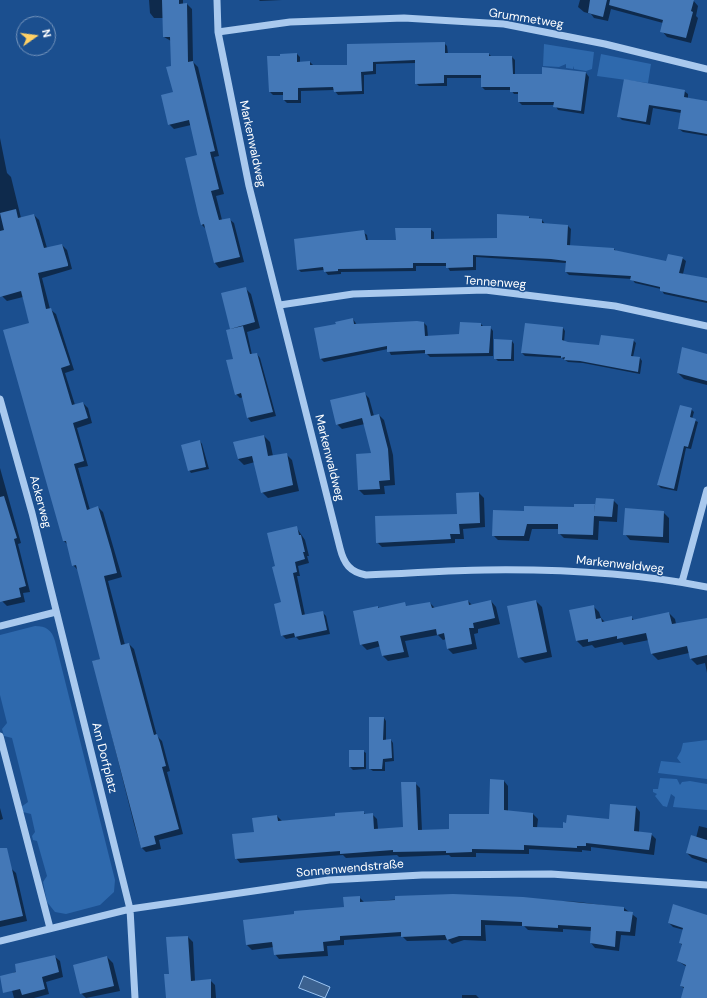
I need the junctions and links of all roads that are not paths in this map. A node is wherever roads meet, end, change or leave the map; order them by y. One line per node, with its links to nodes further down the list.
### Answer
1 (217, 0): 2 (street, Markenwaldweg)
2 (218, 32): 3 (street, Grummetweg); 4 (street, Markenwaldweg)
3 (707, 69)
4 (280, 305): 5 (street, Tennenweg); 8 (street, Markenwaldweg)
5 (707, 326)
6 (0, 399): 10 (street, Ackerweg)
7 (707, 490): 8 (street)
8 (682, 582): 9 (street, Markenwaldweg)
9 (707, 587)
10 (56, 612): 11 (street); 14 (street, Am Dorfplatz)
11 (0, 626)
12 (0, 736): 15 (street)
13 (707, 885): 14 (street, Sonnenwendstraße)
14 (130, 909): 15 (street, Sonnenwendstraße); 17 (street, Am Dorfplatz)
15 (50, 928): 16 (street, Sonnenwendstraße)
16 (0, 941)
17 (136, 998)

